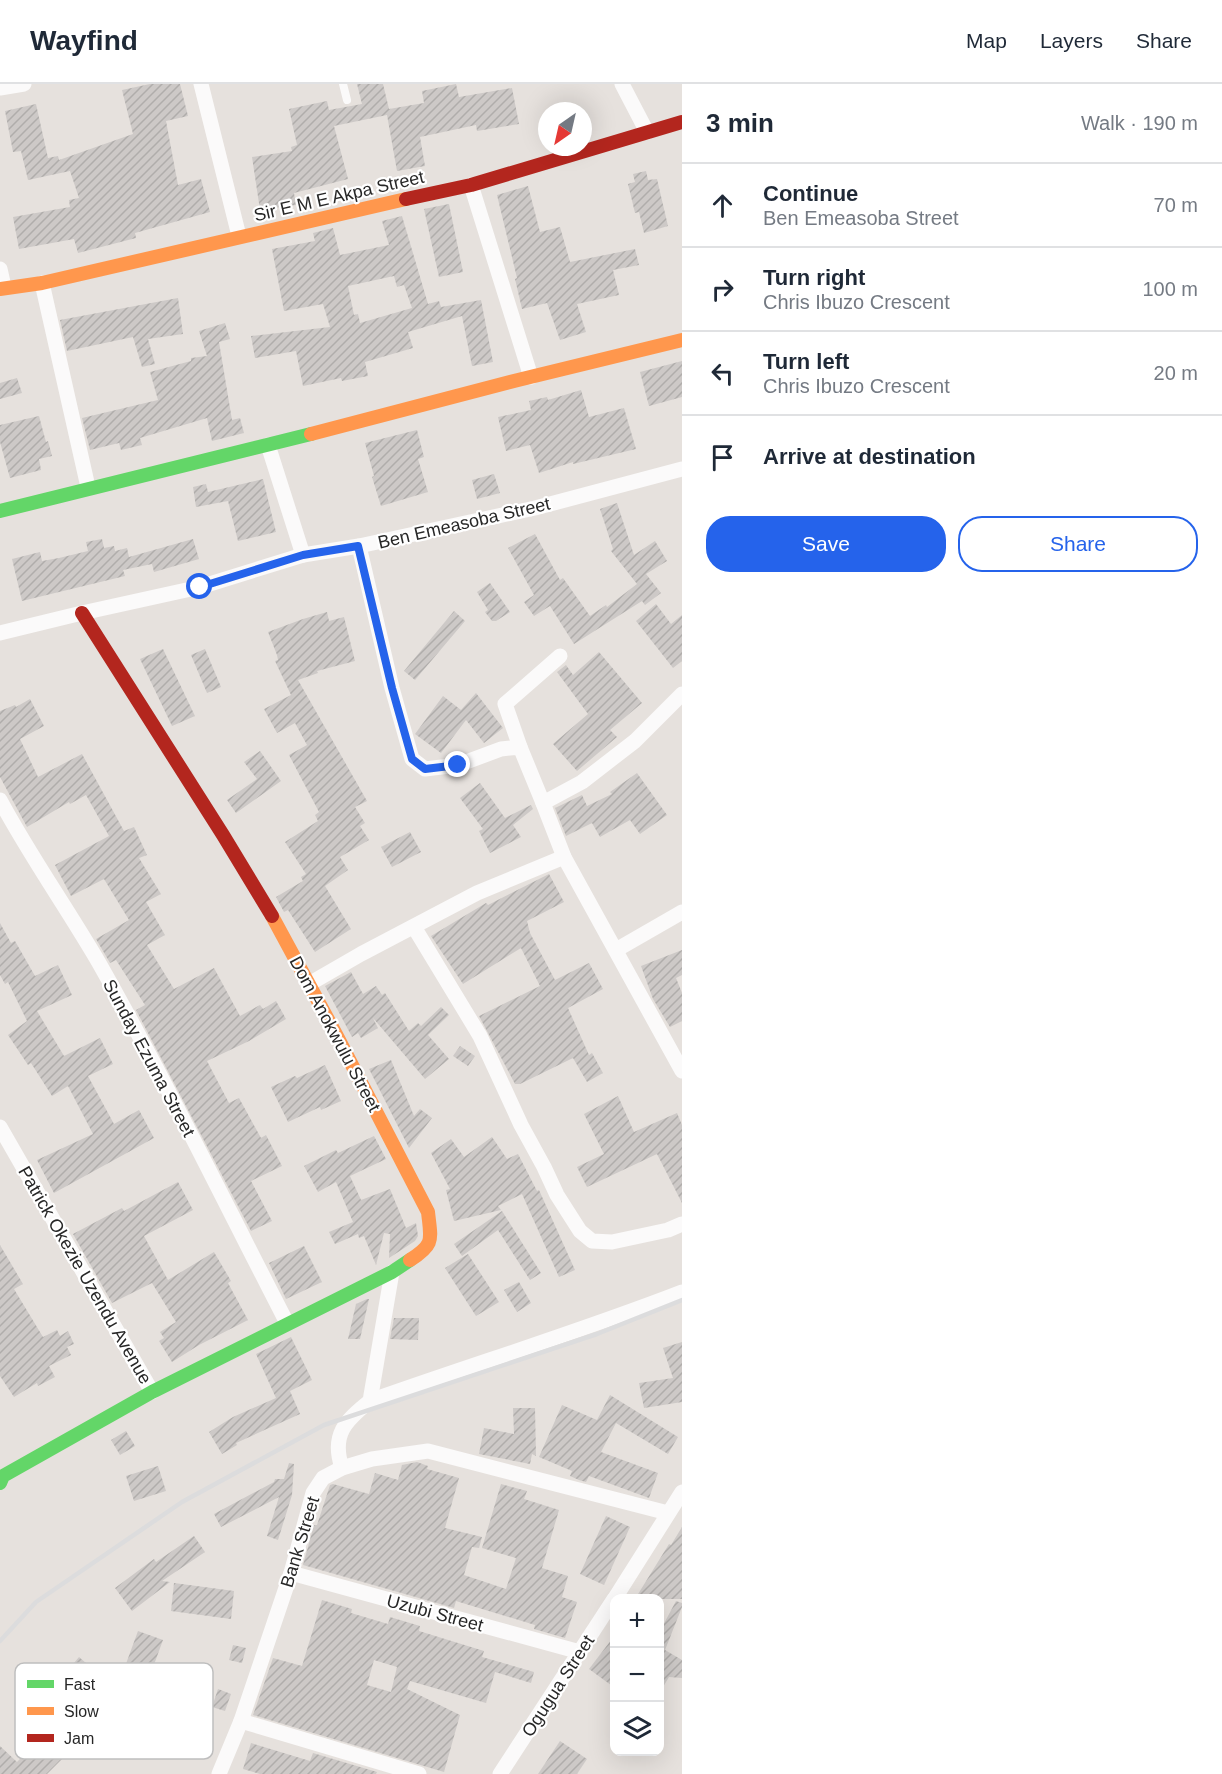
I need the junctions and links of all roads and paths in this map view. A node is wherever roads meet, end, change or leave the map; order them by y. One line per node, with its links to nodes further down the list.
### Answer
1 (24, 84): 5 (street)
2 (201, 84): 10 (street)
3 (343, 84): 6 (lane)
4 (622, 84): 8 (street)
5 (0, 88)
6 (347, 100)
7 (682, 122): 8 (street, Sir E M E Akpa Street)
8 (647, 132): 9 (street, Sir E M E Akpa Street)
9 (471, 185): 10 (street, Sir E M E Akpa Street); 15 (street)
10 (239, 236): 12 (street, Sir E M E Akpa Street)
11 (0, 269): 13 (street)
12 (42, 283): 13 (street, Sir E M E Akpa Street); 18 (street)
13 (2, 288)
14 (682, 340): 15 (street)
15 (531, 377): 16 (street)
16 (268, 445): 18 (street); 21 (street)
17 (682, 469): 20 (street, Ben Emeasoba Street)
18 (88, 487): 19 (street)
19 (0, 510)
20 (358, 546): 21 (street, Ben Emeasoba Street); 26 (street)
21 (303, 555): 22 (street, Ben Emeasoba Street)
22 (82, 613): 23 (street, Ben Emeasoba Street); 33 (street, Dom Anokwulu Street)
23 (0, 633)
24 (560, 656): 26 (street)
25 (682, 694): 28 (street)
26 (520, 747): 28 (street)
27 (0, 800): 39 (street, Sunday Ezuma Street)
28 (543, 803): 29 (street)
29 (564, 856): 31 (street); 32 (street)
30 (682, 912): 32 (street)
31 (414, 927): 33 (street); 36 (street)
32 (616, 950): 34 (street)
33 (309, 984): 37 (street, Dom Anokwulu Street)
34 (682, 1071)
35 (0, 1127): 40 (street, Patrick Okezie Uzendu Avenue)
36 (682, 1224)
37 (392, 1272): 39 (street, Dom Anokwulu Street); 41 (street)
38 (682, 1293): 41 (street)
39 (287, 1323): 40 (street, Dom Anokwulu Street)
40 (152, 1392): 43 (street, Dom Anokwulu Street)
41 (370, 1401): 42 (street)
42 (342, 1468): 45 (street, Bank Street); 46 (street, Bank Street)
43 (1, 1477)
44 (682, 1492): 45 (street, Ogugua Street)
45 (668, 1513): 47 (street, Ogugua Street)
46 (291, 1573): 49 (street, Uzubi Street); 50 (street, Bank Street)
47 (618, 1594)
48 (610, 1607): 49 (street, Ogugua Street)
49 (580, 1653): 53 (street, Ogugua Street)
50 (241, 1720): 51 (street, Bank Street); 52 (street)
51 (219, 1774)
52 (419, 1774)
53 (500, 1774)

